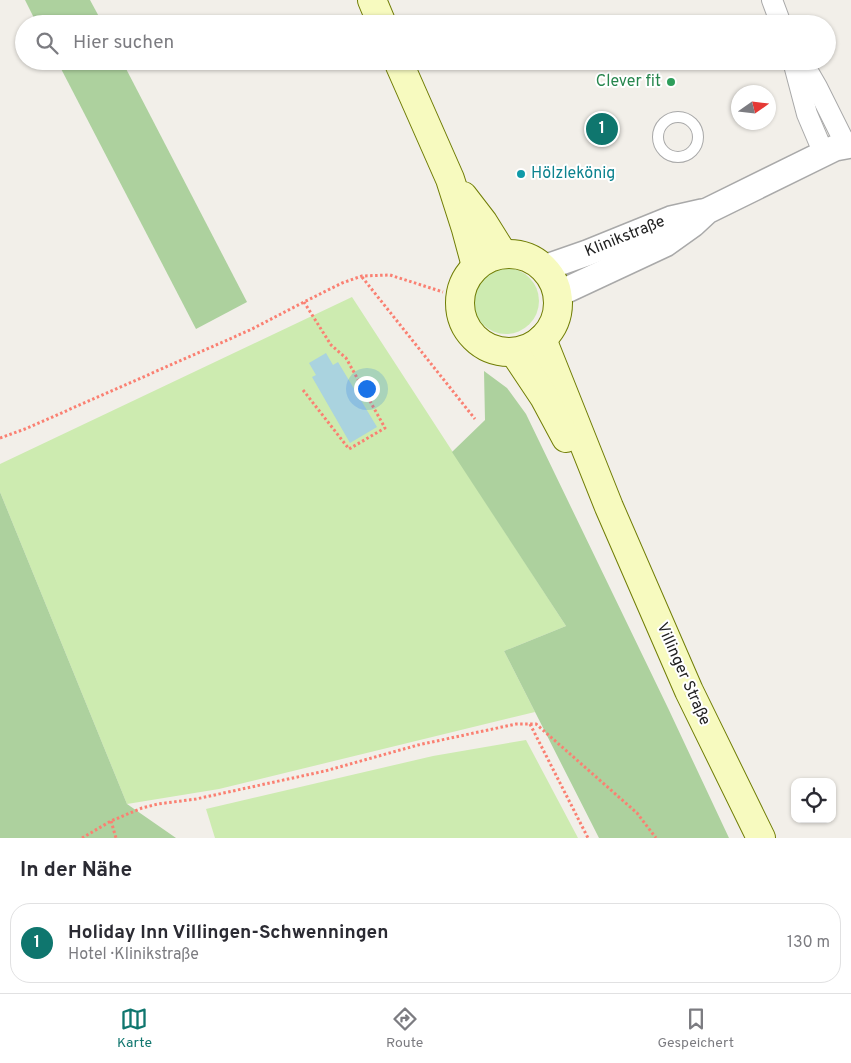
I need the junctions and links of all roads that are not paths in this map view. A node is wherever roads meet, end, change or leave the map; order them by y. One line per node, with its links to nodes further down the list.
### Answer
1 (372, 0): 3 (main road)
2 (772, 0): 4 (street)
3 (378, 15)
4 (778, 15)
5 (402, 70): 9 (main road)
6 (795, 70): 8 (street)
7 (807, 70): 8 (street)
8 (841, 143): 10 (street, Klinikstraße)
9 (450, 178): 11 (main road); 12 (main road)
10 (707, 211): 13 (street, Klinikstraße); 14 (street, Klinikstraße)
11 (503, 254): 12 (main road); 13 (main road)
12 (476, 266): 16 (main road)
13 (544, 268): 14 (main road)
14 (558, 294): 15 (main road)
15 (542, 339): 16 (main road); 17 (main road, Villinger Straße)
16 (514, 352): 17 (main road, Villinger Straße)
17 (609, 507): 18 (main road, Villinger Straße)
18 (761, 838)

